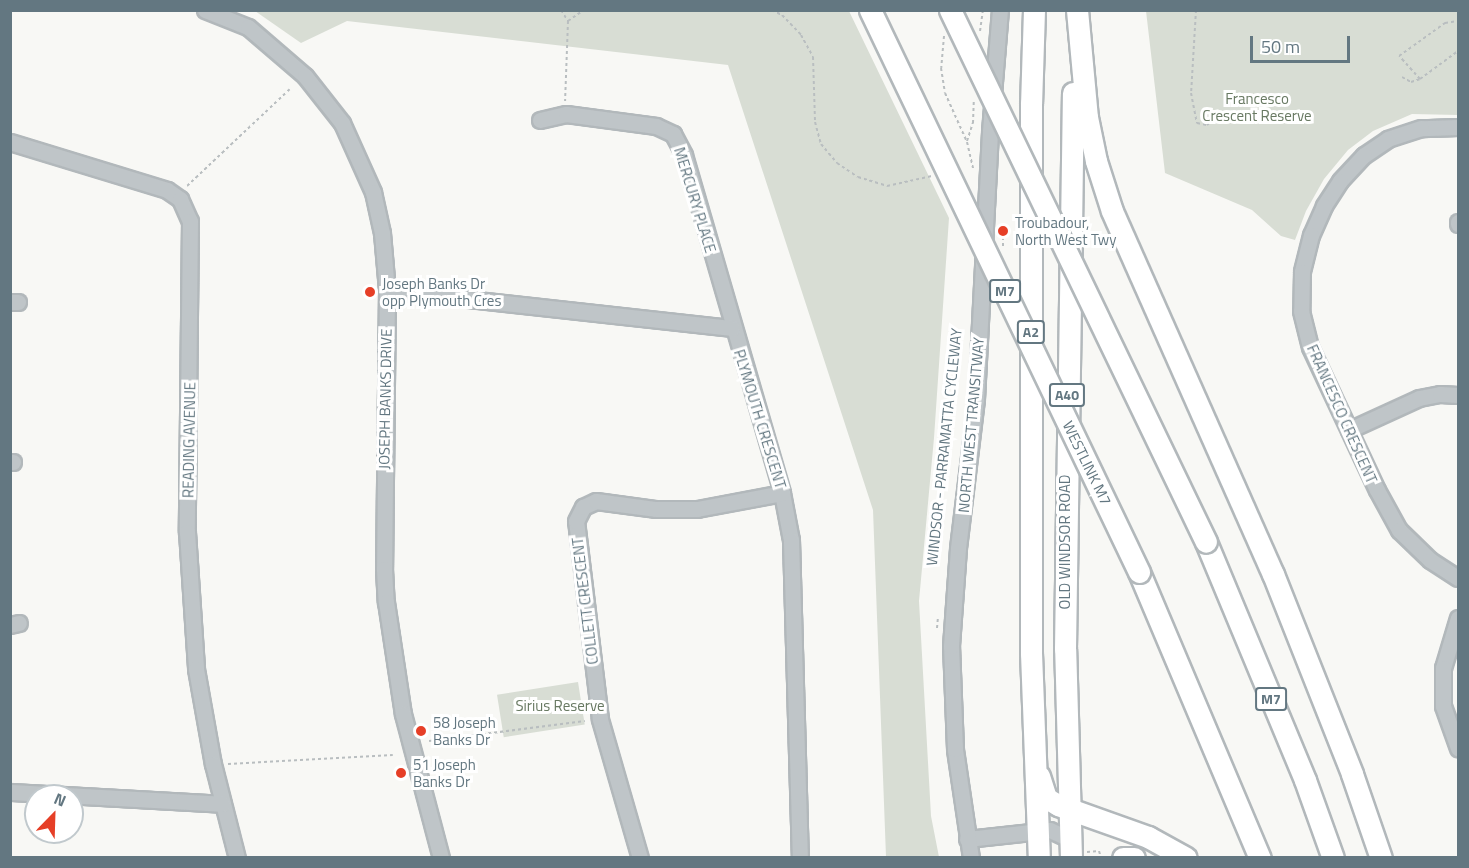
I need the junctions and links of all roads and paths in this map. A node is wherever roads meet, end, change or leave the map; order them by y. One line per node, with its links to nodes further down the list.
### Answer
1 (205, 10): 28 (street, JOSEPH BANKS DRIVE)
2 (561, 10): 11 (path)
3 (584, 10): 11 (path)
4 (772, 10): 26 (path)
5 (870, 10): 60 (highway, WESTLINK M7 / M7, bridge)
6 (950, 10): 61 (highway, M7, bridge)
7 (1000, 10): 47 (street, NORTH WEST TRANSITWAY)
8 (1034, 10): 40 (highway, A2)
9 (1076, 10): 45 (highway, OLD WINDSOR ROAD / A40); 62 (highway)
10 (1196, 10): 20 (path)
11 (568, 21): 18 (path)
12 (1458, 21): 16 (path)
13 (945, 31): 24 (path)
14 (1458, 51): 16 (path)
15 (1402, 77): 16 (path)
16 (1420, 79)
17 (290, 89): 27 (path)
18 (566, 114): 19 (street, MERCURY PLACE); 29 (street, MERCURY PLACE)
19 (540, 120)
20 (1210, 122)
21 (1458, 127): 31 (street, FRANCESCO CRESCENT)
22 (10, 142): 27 (street)
23 (967, 165): 24 (path)
24 (972, 165): 25 (path)
25 (973, 171)
26 (935, 175)
27 (176, 196): 42 (street, READING AVENUE)
28 (387, 290): 29 (street); 51 (street, JOSEPH BANKS DRIVE)
29 (732, 328): 32 (street, PLYMOUTH CRESCENT)
30 (1458, 395): 31 (street)
31 (1349, 430): 33 (street, FRANCESCO CRESCENT)
32 (782, 494): 37 (street, COLLETT CRESCENT); 53 (street, PLYMOUTH CRESCENT)
33 (1458, 578)
34 (938, 610): 36 (path)
35 (1458, 618): 39 (street)
36 (937, 633)
37 (600, 719): 38 (path); 52 (street, COLLETT CRESCENT)
38 (429, 741)
39 (1458, 748)
40 (1034, 752): 45 (highway); 46 (highway, A2)
41 (393, 755): 42 (path)
42 (213, 764): 44 (street, READING AVENUE)
43 (10, 792): 44 (street)
44 (223, 804): 50 (street, READING AVENUE)
45 (1070, 811): 48 (highway, OLD WINDSOR ROAD / A40); 59 (highway)
46 (1038, 832): 47 (street); 48 (street); 55 (highway, A2)
47 (967, 839): 54 (street, NORTH WEST TRANSITWAY)
48 (1071, 849)
49 (1099, 851): 56 (path)
50 (237, 858)
51 (441, 858)
52 (640, 858)
53 (800, 858)
54 (970, 858)
55 (1039, 858)
56 (1101, 858)
57 (1123, 858): 58 (highway)
58 (1134, 858)
59 (1186, 858)
60 (1260, 858)
61 (1333, 858)
62 (1381, 858)

